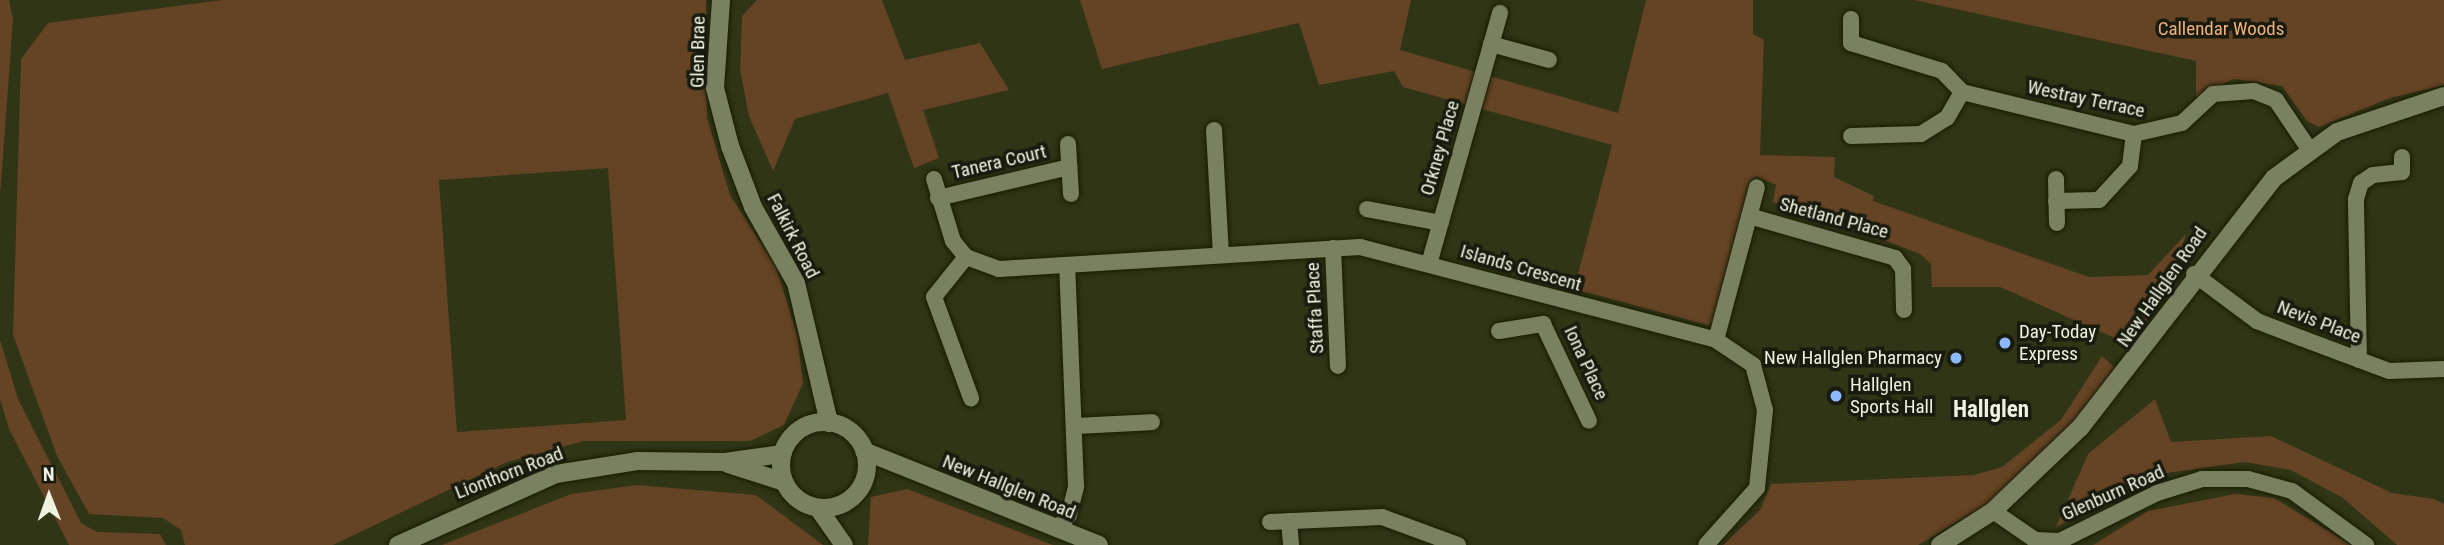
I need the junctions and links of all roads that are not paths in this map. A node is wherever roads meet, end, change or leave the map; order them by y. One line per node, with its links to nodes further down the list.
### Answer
1 (722, 0): 12 (street, Glen Brae)
2 (1500, 13): 4 (street, Orkney Place)
3 (1850, 19): 6 (street, Westray Terrace)
4 (1491, 44): 5 (street); 24 (street, Orkney Place)
5 (1549, 60)
6 (1962, 92): 9 (street, Westray Terrace); 10 (street)
7 (2444, 96): 13 (street, New Hallglen Road)
8 (1214, 130): 27 (street)
9 (2134, 134): 13 (street, Westray Terrace); 21 (street)
10 (1851, 136)
11 (1068, 144): 15 (street, Tanera Court)
12 (730, 146): 43 (street, Falkirk Road)
13 (2309, 149): 31 (street, New Hallglen Road)
14 (2402, 156): 37 (street)
15 (1069, 167): 19 (street, Tanera Court); 20 (street, Tanera Court)
16 (2056, 178): 21 (street)
17 (934, 179): 20 (street)
18 (1757, 187): 23 (street, Shetland Place)
19 (1071, 194)
20 (938, 198): 28 (street)
21 (2056, 201): 25 (street)
22 (1367, 209): 24 (street)
23 (1749, 216): 33 (street, Shetland Place); 36 (street, Shetland Place)
24 (1441, 223): 29 (street, Orkney Place)
25 (2057, 223)
26 (1333, 248): 27 (street, Islands Crescent); 29 (street, Islands Crescent); 38 (street, Staffa Place)
27 (1221, 254): 30 (street, Islands Crescent)
28 (966, 257): 30 (street, Islands Crescent); 40 (street)
29 (1429, 264): 32 (street, Islands Crescent)
30 (1066, 266): 44 (street)
31 (2194, 274): 37 (street, Nevis Place); 53 (street, New Hallglen Road)
32 (1550, 300): 34 (street, Iona Place); 36 (street, Islands Crescent)
33 (1904, 310)
34 (1543, 324): 35 (street, Iona Place); 41 (street, Iona Place)
35 (1499, 331)
36 (1716, 340): 62 (street, Islands Crescent)
37 (2359, 360): 39 (street, Nevis Place)
38 (1338, 366)
39 (2444, 369)
40 (971, 398)
41 (1589, 421)
42 (1152, 422): 44 (street)
43 (820, 424): 45 (street); 46 (street)
44 (1074, 426): 56 (street)
45 (864, 451): 48 (street, New Hallglen Road); 49 (street)
46 (782, 454): 47 (street, Lionthorn Road); 50 (street)
47 (725, 463): 50 (street, Lionthorn Road); 58 (street, Lionthorn Road)
48 (904, 468): 49 (street); 56 (street, New Hallglen Road)
49 (865, 477): 51 (street)
50 (784, 482): 52 (street)
51 (842, 504): 52 (street); 57 (street)
52 (818, 508): 57 (street)
53 (1993, 511): 63 (street, New Hallglen Road); 64 (street, Glenburn Road)
54 (1289, 521): 55 (street); 60 (street); 61 (street)
55 (1270, 522)
56 (1057, 529): 59 (street, New Hallglen Road)
57 (843, 543)
58 (398, 545)
59 (1098, 545)
60 (1291, 545)
61 (1458, 545)
62 (1706, 545)
63 (1940, 545)
64 (2366, 545)

